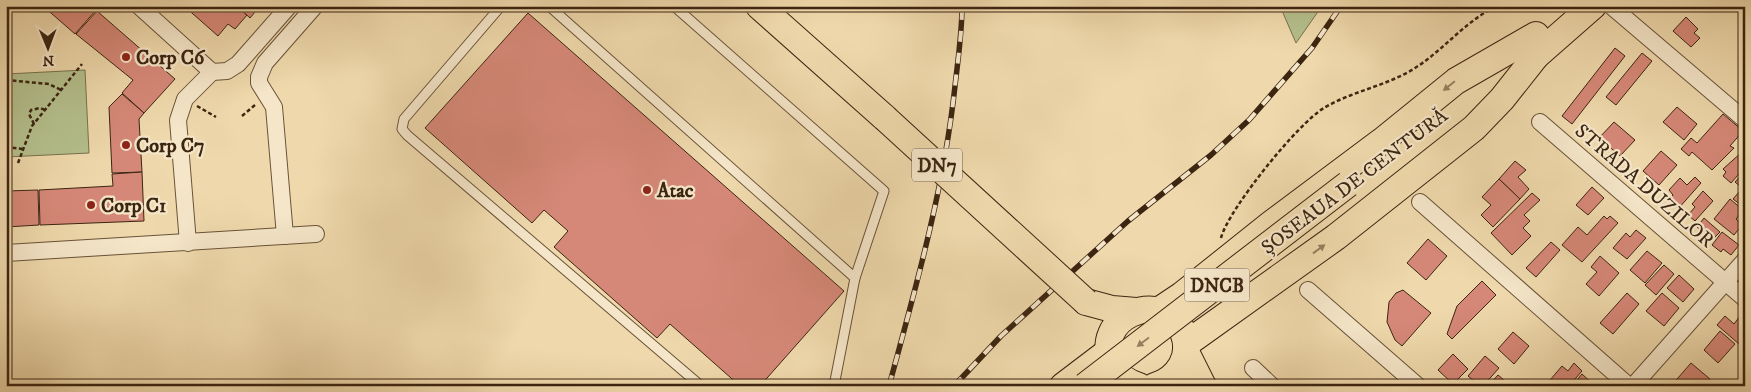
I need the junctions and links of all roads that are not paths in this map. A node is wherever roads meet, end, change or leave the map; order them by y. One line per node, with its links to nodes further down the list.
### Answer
1 (140, 6): 10 (street)
2 (289, 6): 10 (street)
3 (315, 6): 16 (street)
4 (501, 6): 29 (lane)
5 (549, 6): 20 (lane)
6 (674, 6): 20 (lane)
7 (759, 6): 24 (main road, DN7, bridge)
8 (1591, 7): 9 (main road, ȘOSEAUA DE CENTURĂ / DNCB); 11 (street)
9 (1536, 46): 13 (main road, ȘOSEAUA DE CENTURĂ / DNCB); 25 (main road, one-way to 25); 27 (main road, one-way to 9)
10 (212, 72): 17 (street)
11 (1745, 120)
12 (1540, 122): 21 (street, STRADA DUZILOR)
13 (1354, 190): 32 (main road, ȘOSEAUA DE CENTURĂ / DNCB, one-way to 32, bridge); 33 (main road, ȘOSEAUA DE CENTURĂ / DNCB)
14 (1420, 202): 39 (street)
15 (316, 234): 16 (street)
16 (285, 236): 17 (street)
17 (188, 243): 18 (street)
18 (6, 253)
19 (1745, 260): 21 (street)
20 (855, 278): 30 (lane)
21 (1725, 282): 23 (street, STRADA DUZILOR); 40 (street)
22 (1308, 290): 38 (street)
23 (1745, 299)
24 (1086, 302): 25 (main road, DN7); 26 (main road, DN7)
25 (1147, 311): 26 (main road); 27 (main road)
26 (1109, 346): 31 (main road); 34 (main road, DN7)
27 (1186, 348): 35 (main road); 36 (main road)
28 (1253, 368): 37 (street)
29 (701, 386)
30 (834, 386)
31 (1064, 386)
32 (1086, 386)
33 (1113, 386)
34 (1137, 386)
35 (1155, 386)
36 (1203, 386)
37 (1272, 386)
38 (1418, 386)
39 (1629, 386)
40 (1633, 386)

